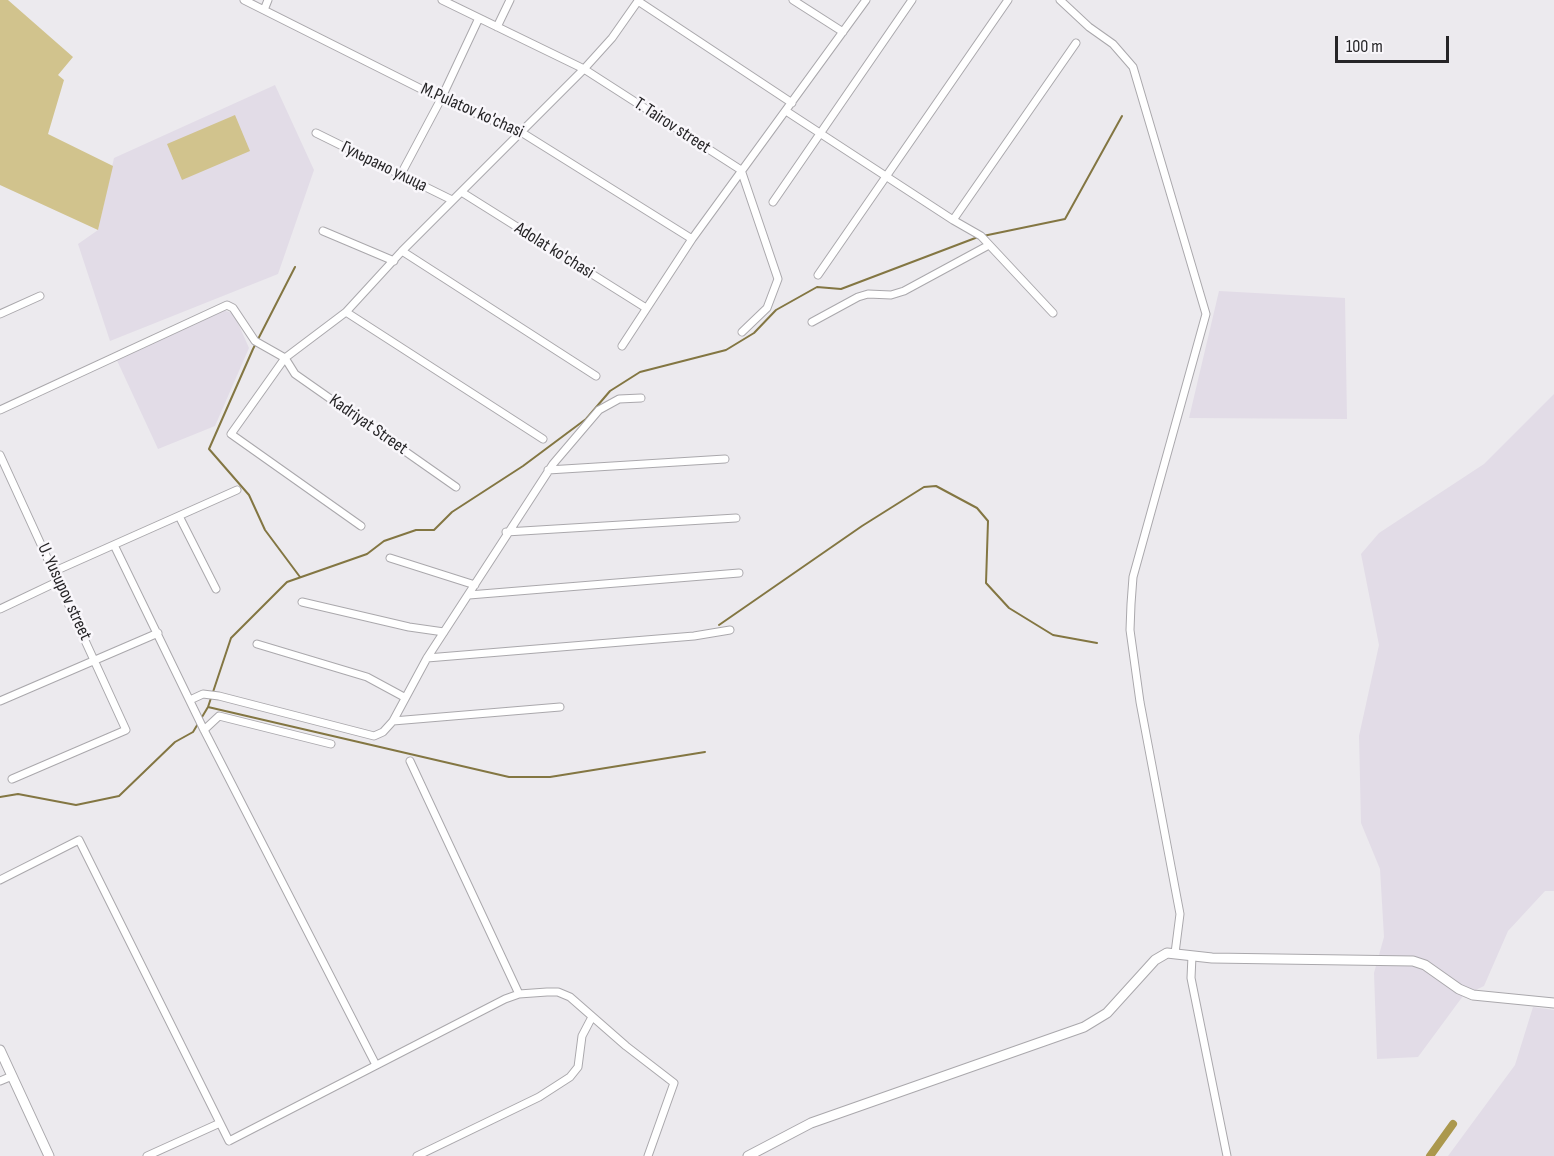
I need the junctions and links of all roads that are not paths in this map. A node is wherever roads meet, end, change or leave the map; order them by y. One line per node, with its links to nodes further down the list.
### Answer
1 (244, 0): 11 (street, M.Pulatov ko'chasi)
2 (268, 0): 11 (street)
3 (442, 0): 12 (street, T. Tairov street)
4 (510, 0): 13 (street)
5 (793, 0): 14 (street)
6 (866, 0): 14 (street)
7 (912, 0): 21 (street)
8 (1008, 0): 24 (street)
9 (1060, 0): 84 (street)
10 (637, 1): 16 (street); 18 (street)
11 (264, 10): 17 (street, M.Pulatov ko'chasi)
12 (479, 18): 13 (street, T. Tairov street); 17 (street)
13 (497, 27): 16 (street, T. Tairov street)
14 (843, 32): 18 (street)
15 (1076, 43): 29 (street)
16 (584, 69): 20 (street); 23 (street, T. Tairov street)
17 (441, 99): 20 (street, M.Pulatov ko'chasi); 25 (street)
18 (792, 103): 19 (street)
19 (786, 111): 21 (street); 23 (street)
20 (521, 132): 26 (street); 31 (street, M.Pulatov ko'chasi)
21 (822, 132): 24 (street); 28 (street)
22 (316, 133): 25 (street, Гульрано улица)
23 (741, 170): 31 (street); 42 (street)
24 (886, 175): 29 (street); 35 (street)
25 (400, 176): 27 (street, Гульрано улица)
26 (463, 193): 27 (street); 37 (street, Adolat ko'chasi)
27 (452, 200): 33 (street)
28 (773, 202)
29 (953, 220): 32 (street)
30 (324, 231): 34 (street)
31 (692, 239): 37 (street)
32 (989, 246): 39 (street); 41 (street)
33 (402, 251): 34 (street); 45 (street)
34 (394, 261): 38 (street)
35 (819, 275)
36 (40, 296): 40 (street)
37 (646, 308): 43 (street)
38 (346, 312): 44 (street); 48 (street)
39 (1053, 313)
40 (0, 314)
41 (812, 322)
42 (742, 332)
43 (622, 346)
44 (285, 358): 47 (street); 52 (street, Kadriyat Street); 56 (street)
45 (596, 376)
46 (641, 398): 51 (street)
47 (0, 410)
48 (543, 439)
49 (0, 455): 60 (street, U. Yusupov street)
50 (725, 459): 51 (street)
51 (548, 470): 57 (street)
52 (456, 487)
53 (237, 490): 54 (street)
54 (179, 516): 58 (street); 64 (street)
55 (736, 518): 57 (street)
56 (361, 526)
57 (506, 532): 63 (street)
58 (114, 545): 60 (street); 70 (street)
59 (390, 558): 63 (street)
60 (55, 572): 62 (street, U. Yusupov street)
61 (739, 573): 65 (street)
62 (59, 581): 67 (street); 73 (street, U. Yusupov street)
63 (475, 585): 65 (street)
64 (216, 589)
65 (469, 594): 69 (street)
66 (302, 602): 69 (street)
67 (0, 609)
68 (730, 630): 72 (street)
69 (444, 632): 72 (street)
70 (158, 633): 73 (street); 75 (street)
71 (257, 644): 74 (street)
72 (426, 658): 74 (street)
73 (95, 661): 76 (street); 82 (street, U. Yusupov street)
74 (404, 698): 78 (street)
75 (190, 700): 78 (street); 79 (street)
76 (0, 701)
77 (560, 707): 78 (street)
78 (393, 721)
79 (203, 729): 80 (street); 90 (street)
80 (331, 744)
81 (410, 761): 86 (street)
82 (12, 780)
83 (0, 880): 93 (street)
84 (1175, 953): 85 (street); 98 (street)
85 (1192, 956): 87 (street); 99 (street)
86 (519, 994): 88 (street); 90 (street)
87 (1554, 1003)
88 (592, 1017): 96 (street); 97 (street)
89 (0, 1050): 91 (street)
90 (376, 1065): 93 (street)
91 (12, 1076): 92 (street); 94 (street)
92 (0, 1081)
93 (220, 1123): 95 (street)
94 (49, 1156)
95 (147, 1156)
96 (417, 1156)
97 (648, 1156)
98 (748, 1156)
99 (1227, 1156)

